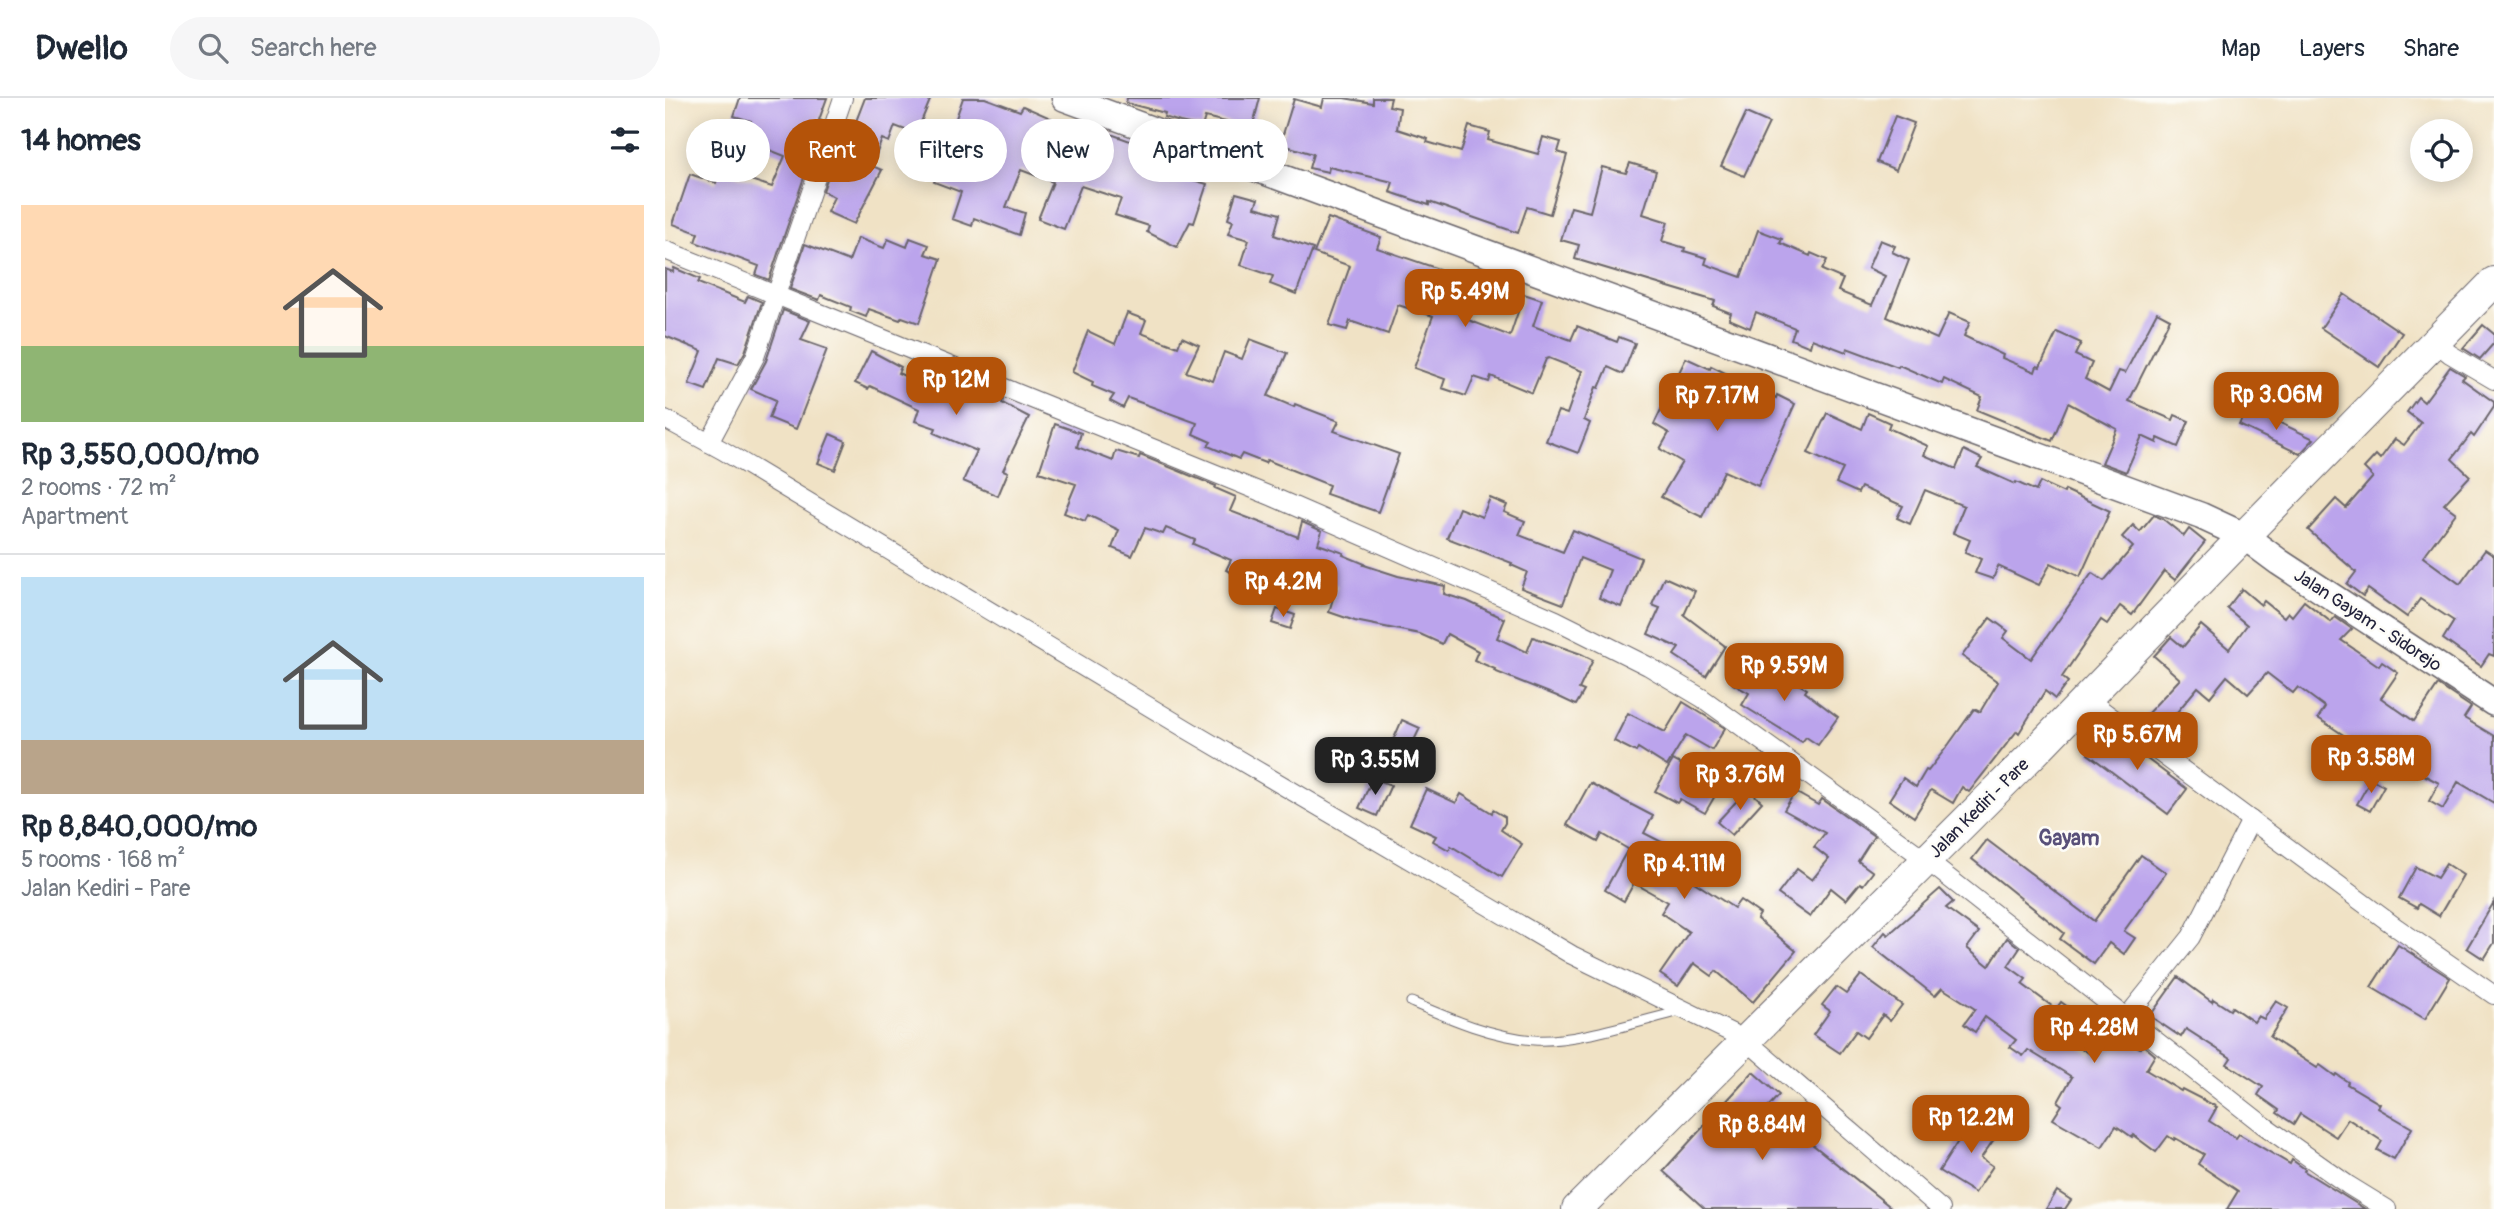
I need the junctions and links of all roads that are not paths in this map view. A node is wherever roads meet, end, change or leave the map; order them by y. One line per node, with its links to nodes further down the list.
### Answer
1 (843, 98): 5 (street)
2 (1065, 98): 10 (street, Jalan Gayam - Sidorejo)
3 (665, 250): 5 (street)
4 (2494, 282): 6 (main road, Jalan Kediri - Pare)
5 (776, 296): 9 (street); 14 (street)
6 (2435, 342): 7 (street); 10 (main road, Jalan Kediri - Pare)
7 (2494, 380)
8 (665, 419): 9 (street)
9 (709, 443): 17 (street)
10 (2243, 536): 11 (main road, Jalan Kediri - Pare); 12 (street, Jalan Gayam - Sidorejo)
11 (2087, 699): 13 (street); 14 (main road, Jalan Kediri - Pare)
12 (2494, 703)
13 (2251, 820): 15 (street); 18 (street)
14 (1926, 860): 18 (street); 19 (main road, Jalan Kediri - Pare)
15 (2494, 995)
16 (1411, 1002): 17 (lane)
17 (1686, 1010): 19 (street)
18 (2126, 1018): 22 (street)
19 (1746, 1040): 20 (main road, Jalan Kediri - Pare); 21 (street)
20 (1577, 1209)
21 (1941, 1209)
22 (2386, 1209)

